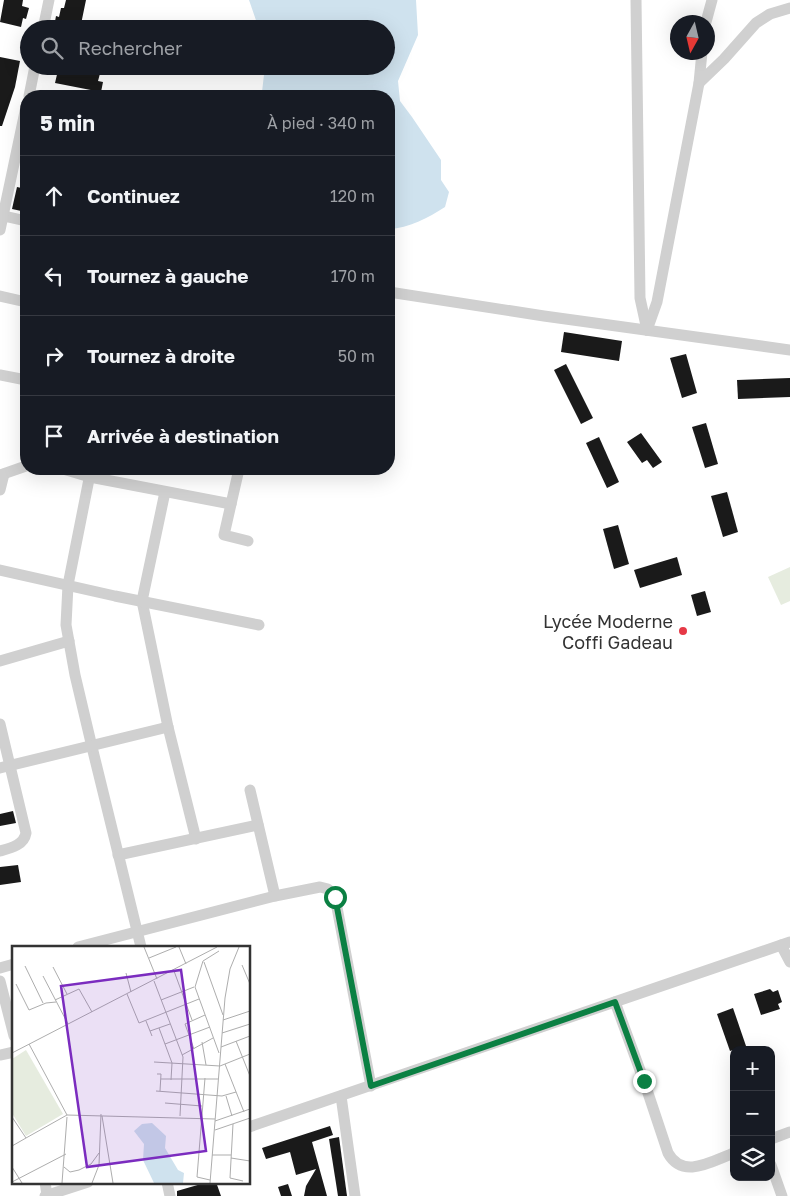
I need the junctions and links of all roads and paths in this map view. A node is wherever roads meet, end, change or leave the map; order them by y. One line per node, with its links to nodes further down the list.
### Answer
1 (49, 0): 6 (street)
2 (636, 0): 18 (street)
3 (712, 0): 5 (street)
4 (790, 8): 9 (street)
5 (708, 15)
6 (45, 20)
7 (701, 60): 9 (street)
8 (33, 75): 10 (street)
9 (699, 83): 18 (street)
10 (29, 90)
11 (20, 134): 12 (street)
12 (2, 215): 13 (street); 14 (street)
13 (20, 220)
14 (0, 230)
15 (395, 293): 18 (street)
16 (0, 296): 17 (street)
17 (20, 301)
18 (647, 330): 19 (street)
19 (790, 350)
20 (0, 374): 21 (street)
21 (20, 379)
22 (20, 468): 23 (street)
23 (2, 474): 27 (street)
24 (91, 475): 32 (street)
25 (99, 475): 28 (street)
26 (238, 475): 29 (street)
27 (0, 490)
28 (166, 492): 29 (street); 33 (street)
29 (231, 504): 30 (street)
30 (248, 541)
31 (0, 570): 32 (street)
32 (68, 585): 33 (street); 35 (street)
33 (142, 601): 34 (street); 38 (street)
34 (259, 625)
35 (69, 641): 36 (street); 39 (street)
36 (0, 661)
37 (0, 724): 40 (street)
38 (168, 727): 39 (street); 43 (street)
39 (92, 747): 40 (street); 45 (street)
40 (5, 767): 44 (street)
41 (250, 790): 42 (street)
42 (258, 824): 43 (street); 46 (street)
43 (196, 839): 45 (street)
44 (0, 851)
45 (118, 855): 47 (street)
46 (275, 896): 47 (street); 55 (street)
47 (137, 932): 49 (street); 50 (street)
48 (786, 944): 51 (street); 53 (street)
49 (82, 946)
50 (141, 946)
51 (790, 962)
52 (0, 981): 54 (street)
53 (615, 1002): 55 (street); 60 (street)
54 (12, 1028)
55 (371, 1086): 56 (street)
56 (341, 1096): 57 (street); 64 (street)
57 (250, 1127)
58 (790, 1132): 59 (street)
59 (775, 1138)
60 (730, 1154)
61 (775, 1176): 65 (street)
62 (82, 1184): 63 (street)
63 (46, 1196)
64 (355, 1196)
65 (782, 1196)

